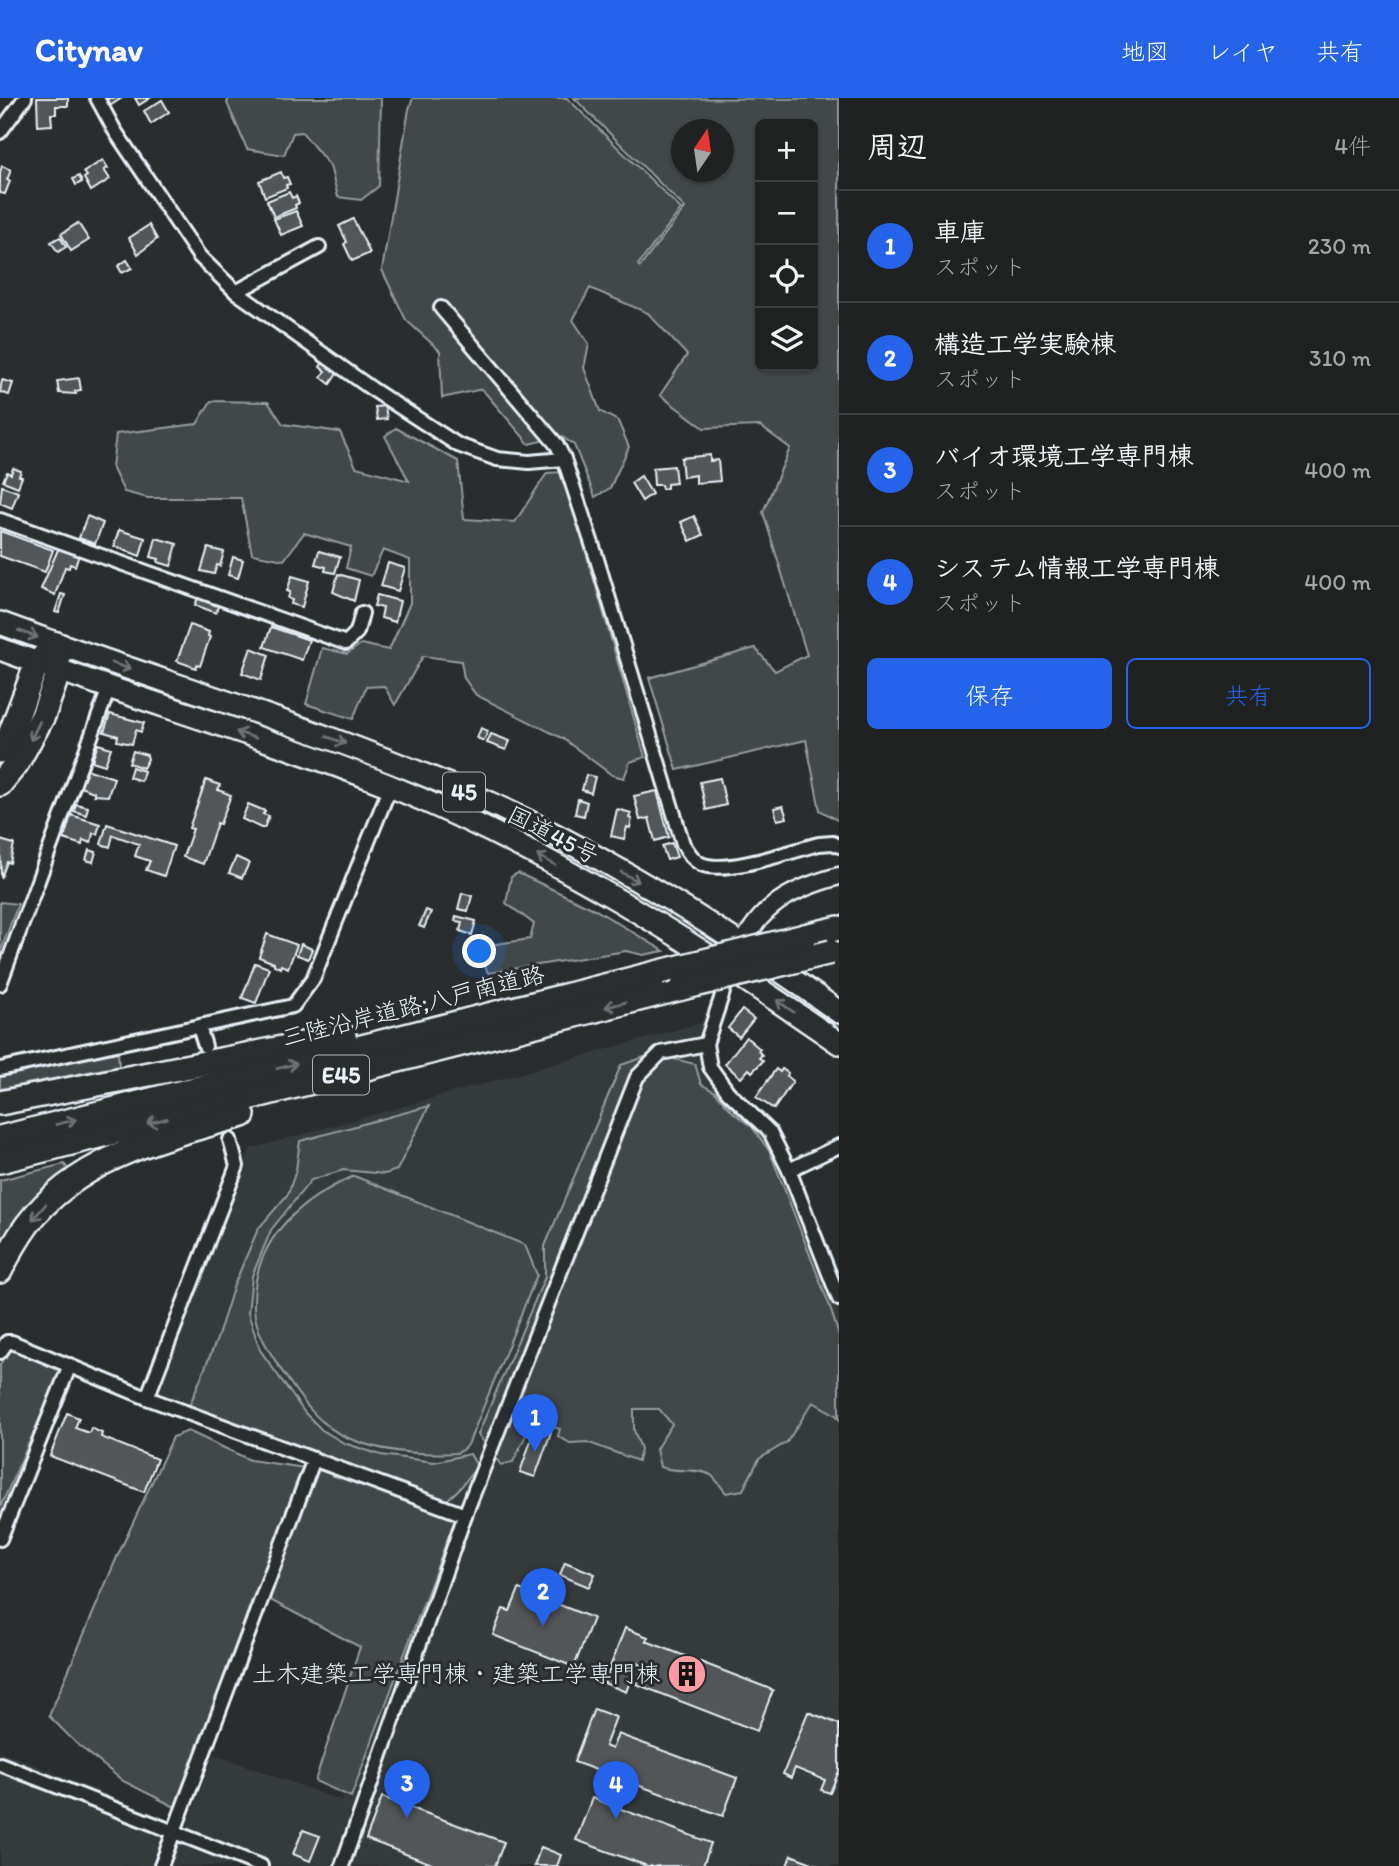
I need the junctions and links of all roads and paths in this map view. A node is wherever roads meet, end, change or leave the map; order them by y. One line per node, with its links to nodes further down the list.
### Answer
1 (25, 98): 3 (street)
2 (97, 98): 5 (street)
3 (0, 132)
4 (319, 247): 5 (street)
5 (236, 292): 7 (street)
6 (441, 308): 7 (street)
7 (564, 459): 19 (street)
8 (0, 520): 9 (street)
9 (362, 613)
10 (0, 623): 11 (highway, 45, one-way to 11)
11 (56, 644): 13 (highway); 14 (highway); 22 (highway, 国道45号 / 45, one-way to 22)
12 (0, 649): 13 (highway, 45)
13 (37, 663): 14 (highway, 45); 16 (highway)
14 (59, 671): 15 (highway, 国道45号 / 45); 17 (highway, one-way to 17)
15 (108, 688): 18 (highway, 国道45号 / 45, one-way to 15); 25 (street)
16 (0, 751)
17 (0, 784)
18 (390, 787): 24 (highway, 国道45号 / 45, one-way to 18); 28 (street)
19 (839, 846)
20 (839, 876): 22 (street)
21 (839, 928): 26 (highway, 三陸沿岸道路;八戸南道路 / E45, bridge)
22 (742, 944): 24 (street); 27 (highway, 国道45号 / 45)
23 (835, 951): 32 (highway, 三陸沿岸道路;八戸南道路 / E45, one-way to 32, bridge)
24 (731, 968): 29 (highway, 国道45号 / 45, one-way to 24); 30 (street)
25 (0, 985)
26 (577, 992): 34 (highway); 35 (highway, 三陸沿岸道路;八戸南道路 / E45, one-way to 26)
27 (839, 1012)
28 (199, 1027): 31 (street); 33 (street)
29 (839, 1043)
30 (706, 1044): 39 (street); 46 (street)
31 (205, 1046)
32 (439, 1050): 38 (highway, 三陸沿岸道路;八戸南道路 / E45, one-way to 38); 40 (highway, one-way to 40)
33 (0, 1069)
34 (0, 1103)
35 (0, 1138)
36 (230, 1140): 44 (street)
37 (839, 1146): 39 (street)
38 (0, 1161)
39 (789, 1170): 41 (street)
40 (0, 1271)
41 (839, 1299)
42 (0, 1352): 43 (street)
43 (70, 1365): 44 (street); 47 (street)
44 (146, 1398): 45 (street)
45 (314, 1459): 46 (street); 49 (street)
46 (466, 1515): 52 (street)
47 (0, 1539)
48 (0, 1764): 49 (street)
49 (174, 1831): 50 (street); 51 (street)
50 (161, 1866)
51 (261, 1866)
52 (342, 1866)

